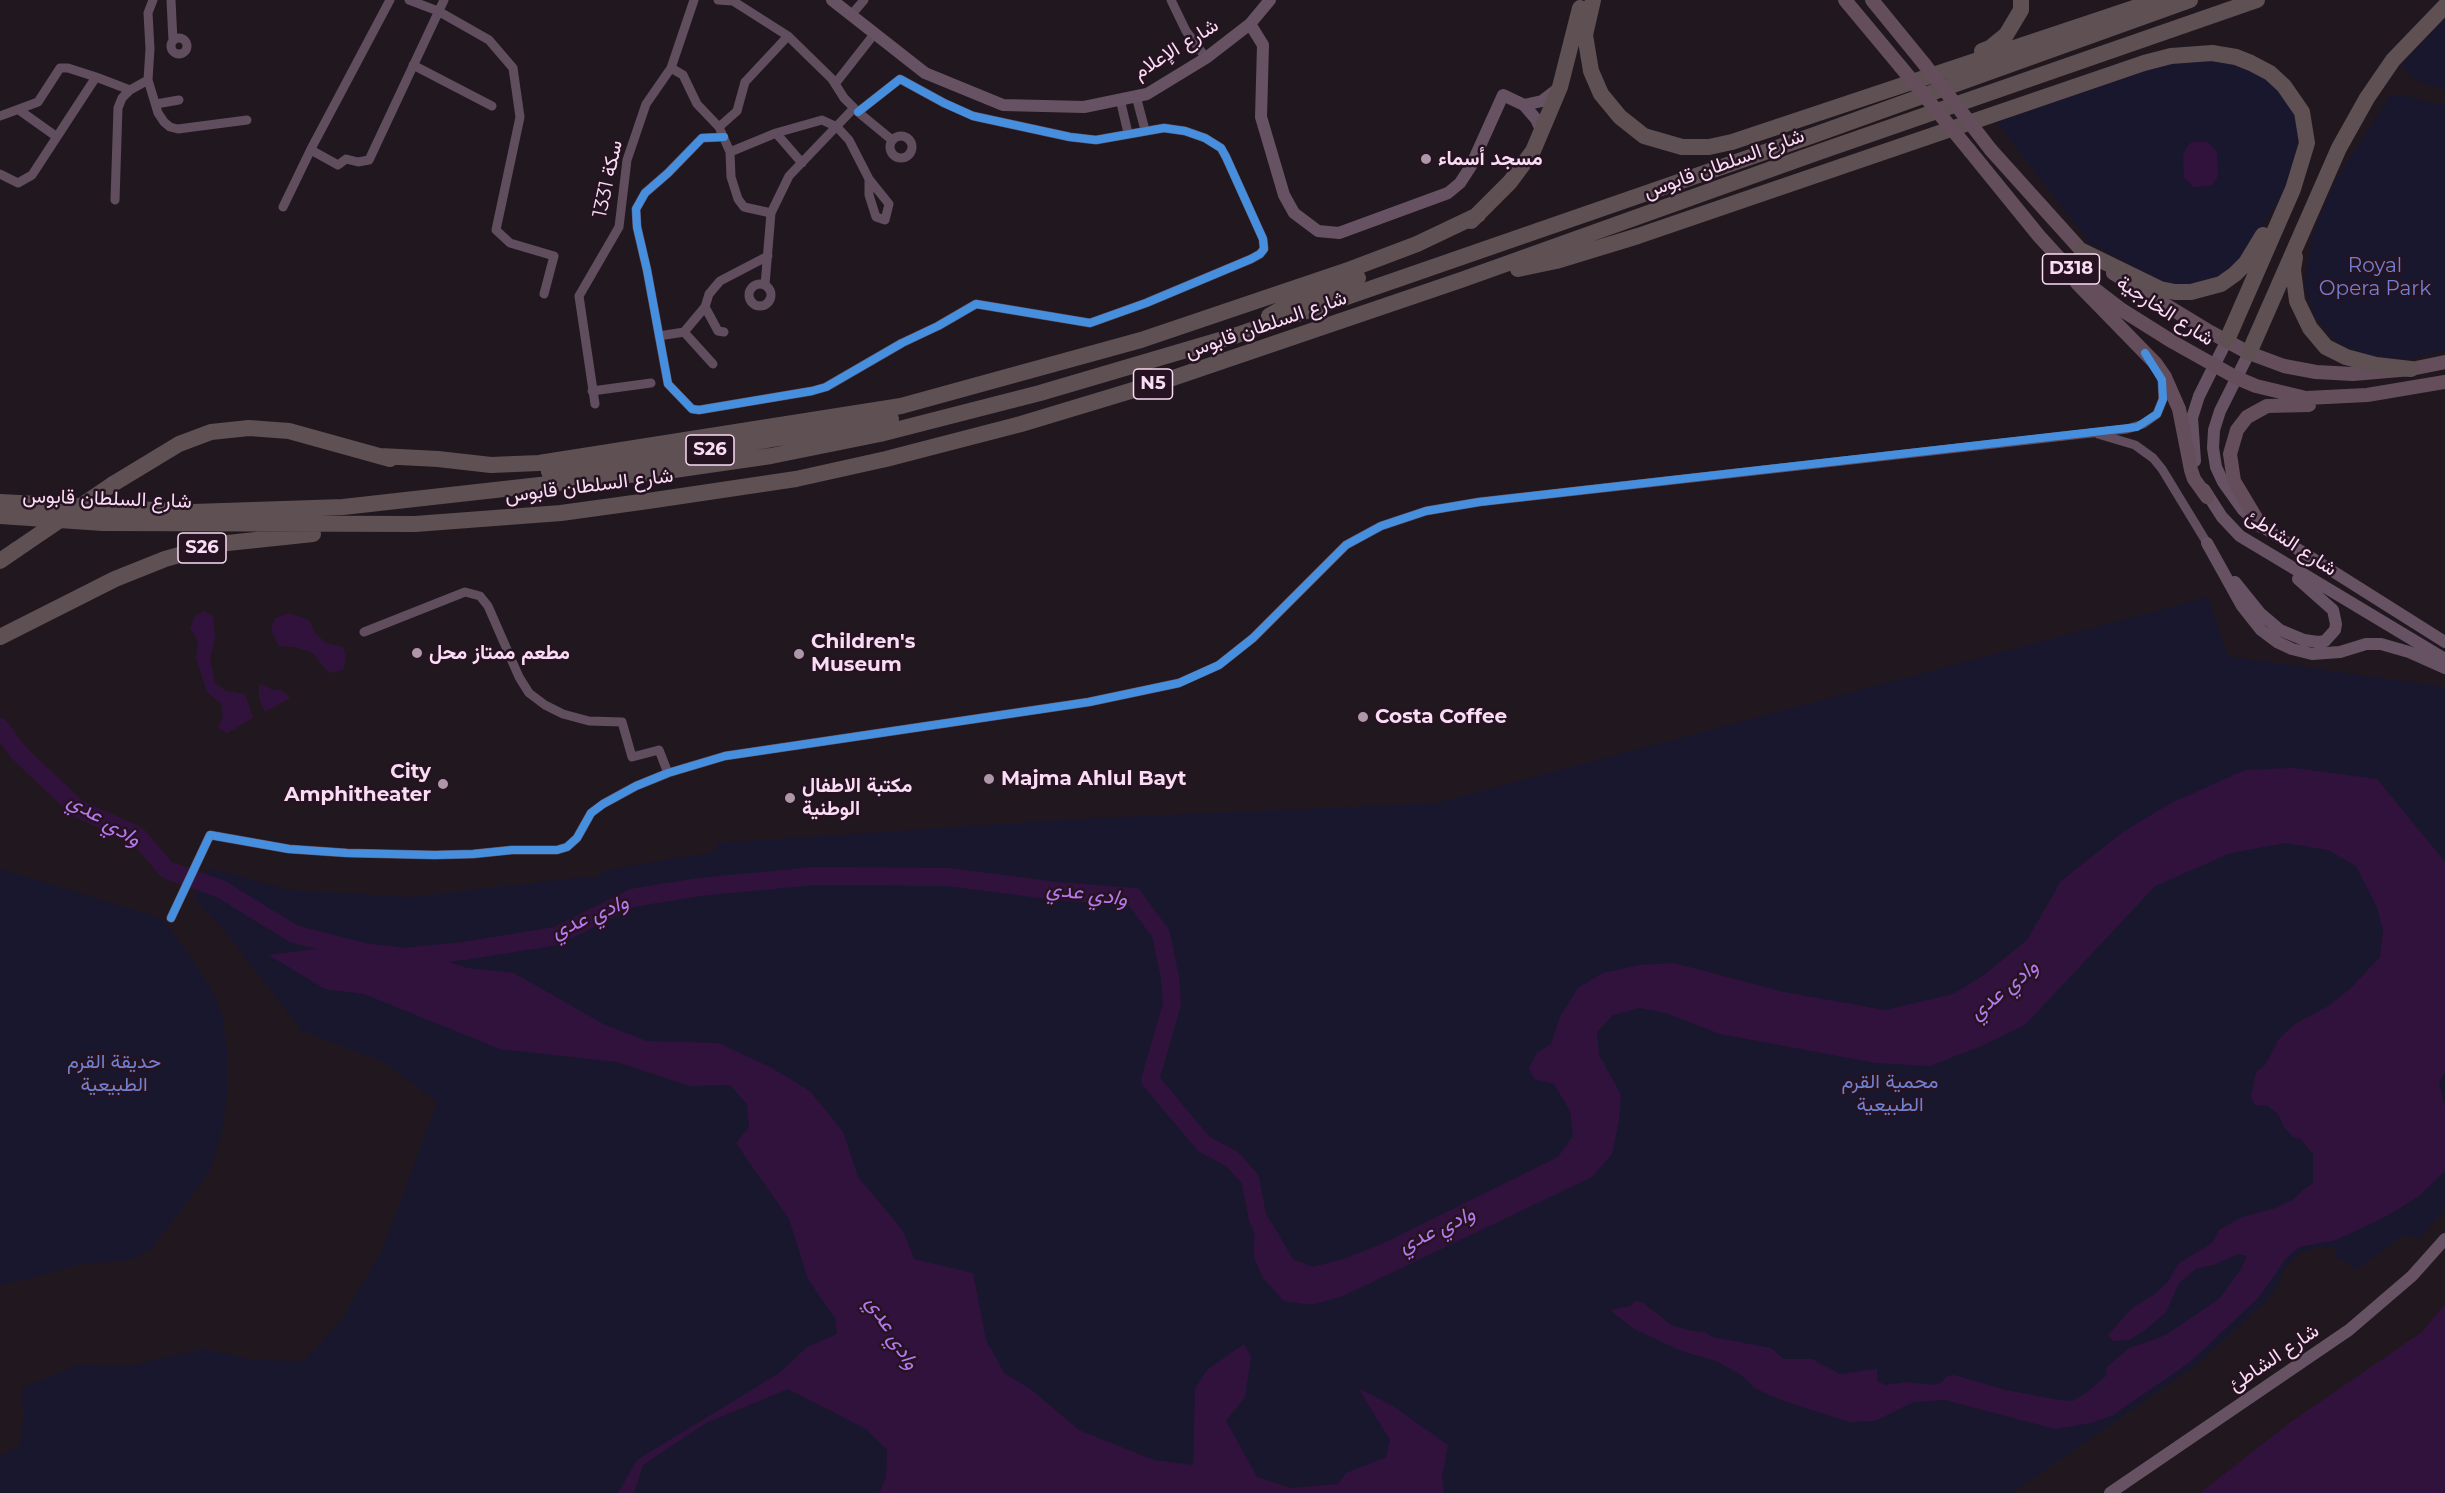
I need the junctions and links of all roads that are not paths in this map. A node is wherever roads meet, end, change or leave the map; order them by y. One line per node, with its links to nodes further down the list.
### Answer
1 (153, 0): 33 (street)
2 (171, 0): 27 (street)
3 (390, 0): 57 (street)
4 (409, 0): 22 (street)
5 (444, 0): 22 (street)
6 (694, 0): 31 (street, سكة 1331)
7 (718, 0): 26 (street)
8 (832, 0): 23 (main road, شارع الإعلام)
9 (864, 0): 23 (street)
10 (1171, 0): 29 (street)
11 (1270, 0): 24 (main road, شارع الإعلام)
12 (1582, 0): 36 (highway)
13 (1593, 0): 34 (highway)
14 (1845, 0): 70 (main road, شارع الخارجية / D318, bridge)
15 (1872, 0): 28 (main road, شارع الخارجية / D318)
16 (1880, 0): 28 (main road)
17 (2158, 0): 34 (highway)
18 (2190, 0): 77 (highway, شارع السلطان قابوس / N5)
19 (2256, 0): 71 (highway, شارع السلطان قابوس / N5)
20 (2022, 3): 34 (highway)
21 (2445, 6): 67 (highway)
22 (438, 11): 30 (street); 73 (street)
23 (852, 14): 25 (main road, شارع الإعلام)
24 (1250, 24): 29 (main road, شارع الإعلام); 42 (main road)
25 (875, 33): 35 (street); 39 (main road, شارع الإعلام)
26 (788, 36): 35 (street); 48 (street)
27 (173, 41)
28 (1910, 47): 68 (main road, شارع الخارجية / D318, bridge)
29 (1206, 58): 38 (main road, شارع الإعلام)
30 (413, 65): 43 (street); 57 (street)
31 (671, 68): 48 (street); 89 (street, سكة 1331)
32 (96, 77): 37 (street); 45 (street); 54 (street)
33 (148, 80): 37 (street); 41 (street)
34 (1908, 83)
35 (835, 84): 44 (street)
36 (1560, 87): 42 (main road); 51 (highway)
37 (130, 90): 63 (street)
38 (1136, 96): 39 (main road, شارع الإعلام); 50 (street)
39 (1120, 99): 53 (street)
40 (179, 100): 41 (street)
41 (156, 104): 47 (street)
42 (1524, 105): 51 (main road)
43 (492, 106)
44 (856, 110): 49 (street); 53 (street); 56 (street)
45 (19, 111): 46 (street); 54 (street)
46 (0, 116)
47 (247, 120)
48 (719, 127): 55 (street)
49 (837, 127): 52 (street); 59 (street); 61 (street)
50 (1145, 130): 53 (street); 78 (street)
51 (1542, 132): 66 (highway)
52 (776, 133): 58 (street); 59 (street)
53 (1128, 133)
54 (57, 137): 60 (street)
55 (724, 137): 58 (street); 78 (street)
56 (892, 140)
57 (310, 150): 64 (street)
58 (730, 152): 65 (street)
59 (802, 163): 65 (street)
60 (0, 174)
61 (869, 179)
62 (2293, 189): 68 (highway); 71 (highway); 79 (highway)
63 (115, 200)
64 (283, 207)
65 (771, 213): 69 (street)
66 (1478, 215): 77 (highway); 94 (highway)
67 (2310, 215): 81 (highway); 85 (highway)
68 (2082, 252): 79 (main road, شارع الخارجية / D318)
69 (768, 256): 72 (street); 74 (street)
70 (2060, 259): 80 (main road); 84 (main road, شارع الخارجية / D318)
71 (1461, 280): 98 (highway, شارع السلطان قابوس / N5)
72 (765, 285)
73 (544, 294)
74 (705, 308): 75 (street); 76 (street)
75 (684, 332): 78 (street); 83 (street)
76 (723, 332)
77 (1237, 335): 90 (highway, شارع السلطان قابوس / N5)
78 (659, 336)
79 (2227, 340): 81 (main road, شارع الخارجية / D318); 84 (main road, شارع الشاطئ)
80 (2145, 352): 93 (street); 95 (main road)
81 (2249, 352): 85 (main road, شارع الخارجية / D318); 86 (main road, شارع الشاطئ)
82 (2445, 362): 85 (main road, شارع الخارجية / D318)
83 (713, 364)
84 (2215, 367): 86 (main road, شارع الخارجية / D318); 95 (main road, شارع الشاطئ)
85 (2411, 369)
86 (2236, 378): 91 (main road, شارع الخارجية / D318); 99 (main road, شارع الشاطئ)
87 (2445, 382): 91 (main road, شارع الخارجية / D318)
88 (651, 383): 89 (street)
89 (592, 391): 92 (street, سكة 1331)
90 (1040, 393): 94 (highway, S26); 96 (highway, شارع السلطان قابوس / N5)
91 (2367, 395): 99 (main road)
92 (595, 404)
93 (2090, 432): 100 (street); 108 (street)
94 (380, 456): 102 (highway, S26, bridge)
95 (2207, 497): 101 (main road, شارع الشاطئ)
96 (0, 502)
97 (0, 516): 98 (highway, شارع السلطان قابوس / N5)
98 (415, 524): 104 (highway, S26)
99 (2261, 526): 105 (main road, شارع الشاطئ)
100 (2207, 543): 101 (main road); 107 (main road)
101 (2272, 556): 106 (main road, شارع الشاطئ)
102 (0, 561)
103 (364, 632): 108 (street)
104 (3, 635)
105 (2445, 642)
106 (2445, 659)
107 (2445, 668)
108 (668, 773): 109 (street)
109 (171, 918)
110 (2441, 1244): 111 (main road, شارع الشاطئ)
111 (2110, 1493)

